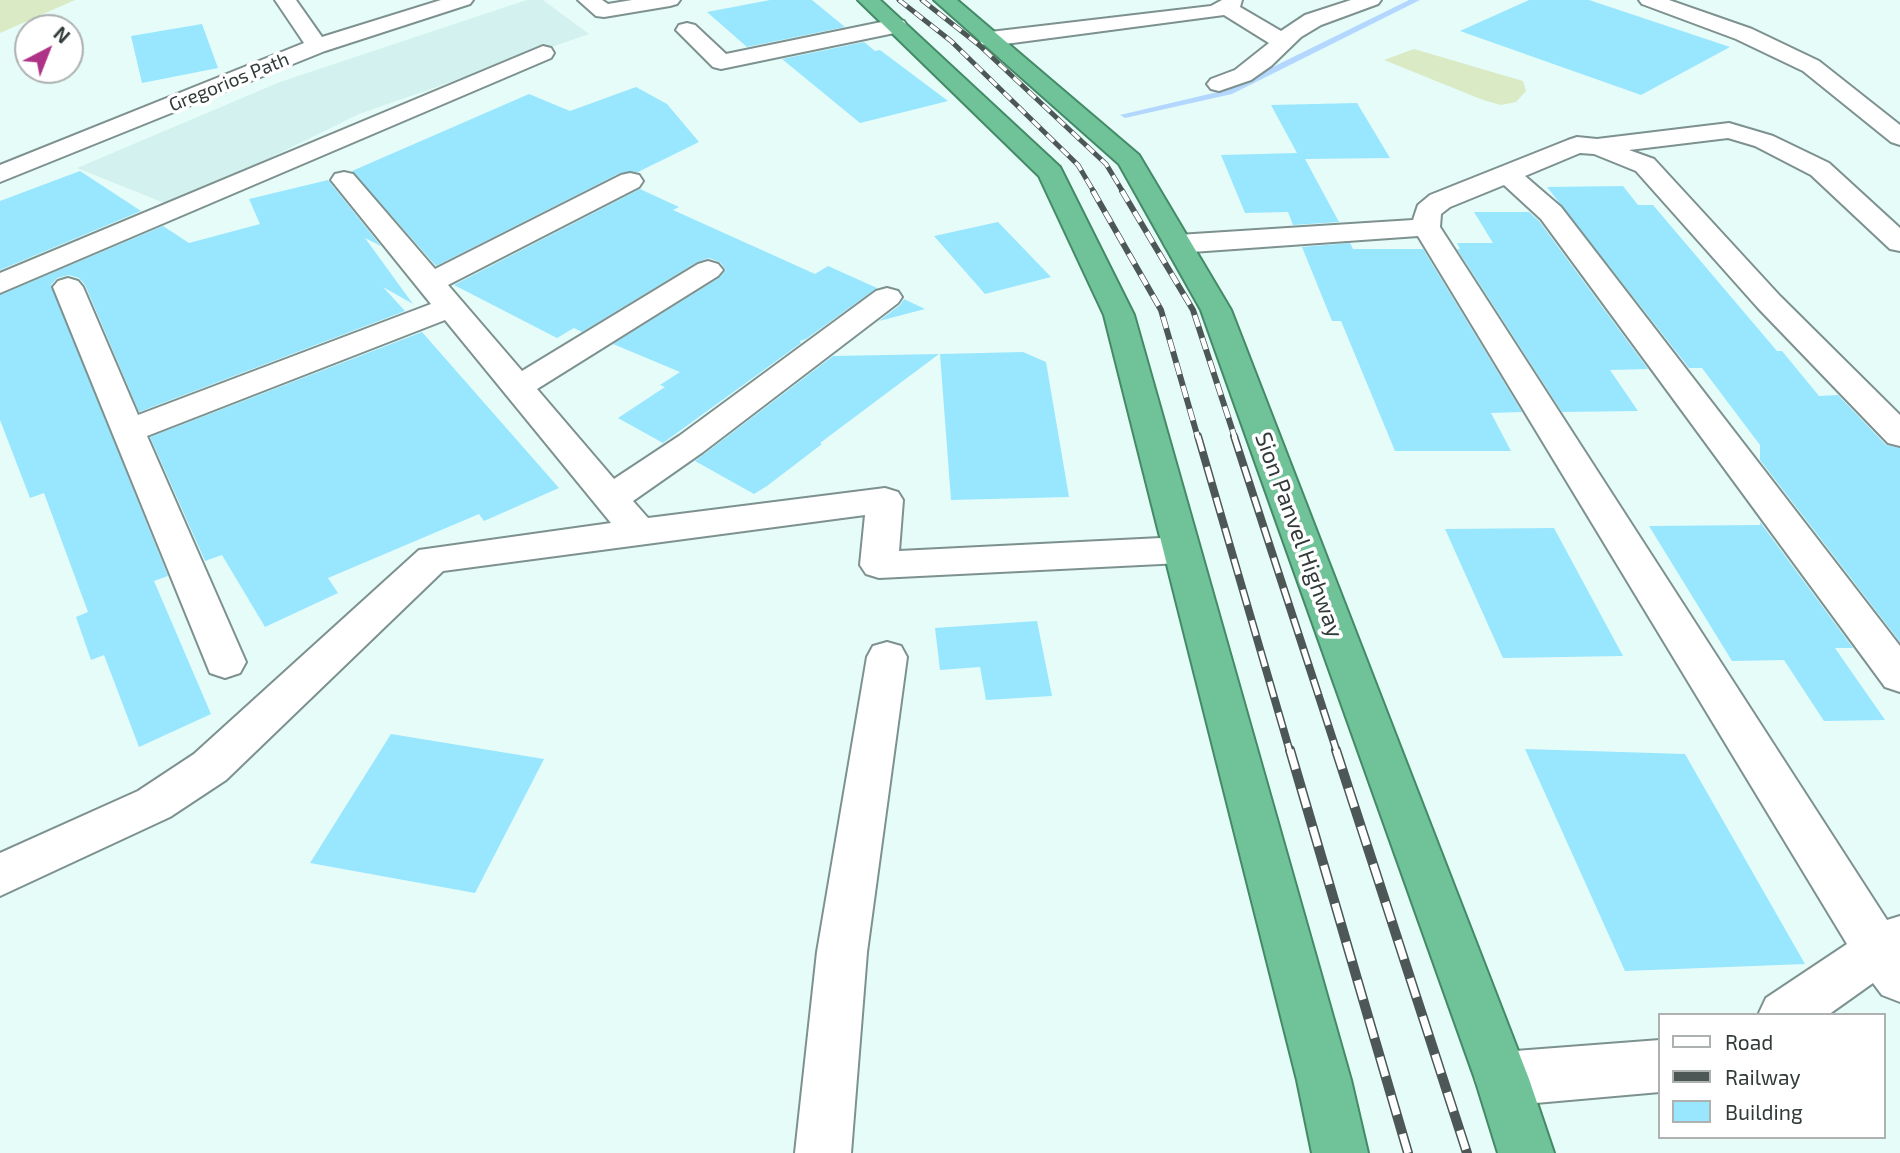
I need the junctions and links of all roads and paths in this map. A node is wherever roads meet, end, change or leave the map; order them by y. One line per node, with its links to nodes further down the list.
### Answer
1 (285, 0): 16 (street)
2 (463, 0): 16 (street, Gregorios Path)
3 (588, 0): 4 (street)
4 (670, 0)
5 (868, 0): 11 (highway)
6 (944, 0): 14 (highway, Sion Panvel Highway)
7 (1371, 0): 15 (street)
8 (1649, 0): 21 (street)
9 (1229, 4): 12 (street); 15 (street)
10 (1074, 6): 12 (street)
11 (896, 26): 18 (street); 40 (highway)
12 (1105, 26): 14 (street)
13 (687, 30): 18 (street)
14 (990, 39): 29 (highway, Sion Panvel Highway)
15 (1284, 42): 20 (street)
16 (317, 47): 23 (street, Gregorios Path)
17 (542, 53): 31 (street)
18 (721, 62): 19 (street)
19 (738, 79)
20 (1219, 84)
21 (1900, 137)
22 (1598, 146): 24 (street); 28 (street); 37 (street)
23 (0, 174)
24 (1507, 174): 27 (street); 43 (street)
25 (344, 180): 33 (street)
26 (630, 181): 33 (street)
27 (1426, 227): 29 (street); 45 (street)
28 (1900, 243)
29 (1178, 244): 48 (highway, Sion Panvel Highway)
30 (708, 270): 35 (street)
31 (0, 284)
32 (68, 287): 36 (street)
33 (440, 295): 35 (street); 36 (street)
34 (887, 297): 38 (street)
35 (518, 387): 38 (street)
36 (128, 431): 42 (street)
37 (1900, 435)
38 (610, 499): 39 (street)
39 (639, 532): 40 (street); 44 (street)
40 (1181, 550): 50 (highway)
41 (887, 657): 49 (street)
42 (225, 663)
43 (1900, 676)
44 (0, 875)
45 (1893, 955): 46 (street)
46 (1788, 1013)
47 (1658, 1066): 48 (street)
48 (1502, 1079): 51 (highway, Sion Panvel Highway)
49 (823, 1153)
50 (1340, 1153)
51 (1526, 1153)

